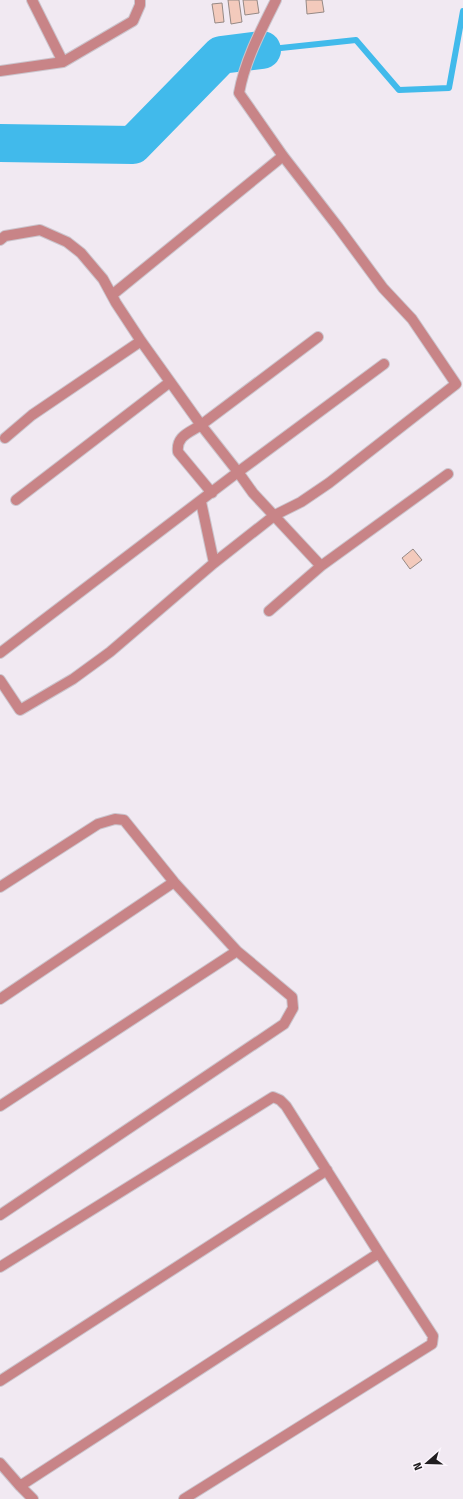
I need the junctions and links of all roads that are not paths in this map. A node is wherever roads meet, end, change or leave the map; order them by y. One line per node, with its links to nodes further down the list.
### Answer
1 (32, 0): 4 (street)
2 (140, 0): 4 (street)
3 (276, 0): 6 (street)
4 (63, 62): 5 (street)
5 (0, 71)
6 (283, 156): 8 (street); 20 (street)
7 (0, 240): 8 (street)
8 (112, 295): 10 (street)
9 (318, 337): 13 (street)
10 (141, 341): 12 (street); 14 (street)
11 (384, 364): 15 (street)
12 (170, 382): 13 (street); 18 (street)
13 (201, 425): 15 (street); 17 (street)
14 (5, 438)
15 (238, 472): 17 (street); 20 (street)
16 (448, 474): 22 (street)
17 (212, 493): 19 (street)
18 (16, 500)
19 (201, 502): 21 (street); 24 (street)
20 (275, 515): 21 (street); 22 (street)
21 (214, 563): 25 (street)
22 (321, 566): 23 (street)
23 (270, 611)
24 (0, 653)
25 (0, 680)
26 (174, 882): 27 (street); 28 (street); 29 (street)
27 (0, 887)
28 (237, 951): 30 (street); 32 (street)
29 (0, 999)
30 (0, 1106)
31 (327, 1170): 33 (street); 34 (street); 35 (street)
32 (0, 1215)
33 (379, 1253): 37 (street); 39 (street)
34 (0, 1268)
35 (0, 1381)
36 (0, 1463): 37 (street)
37 (20, 1486): 38 (street)
38 (33, 1499)
39 (184, 1499)

